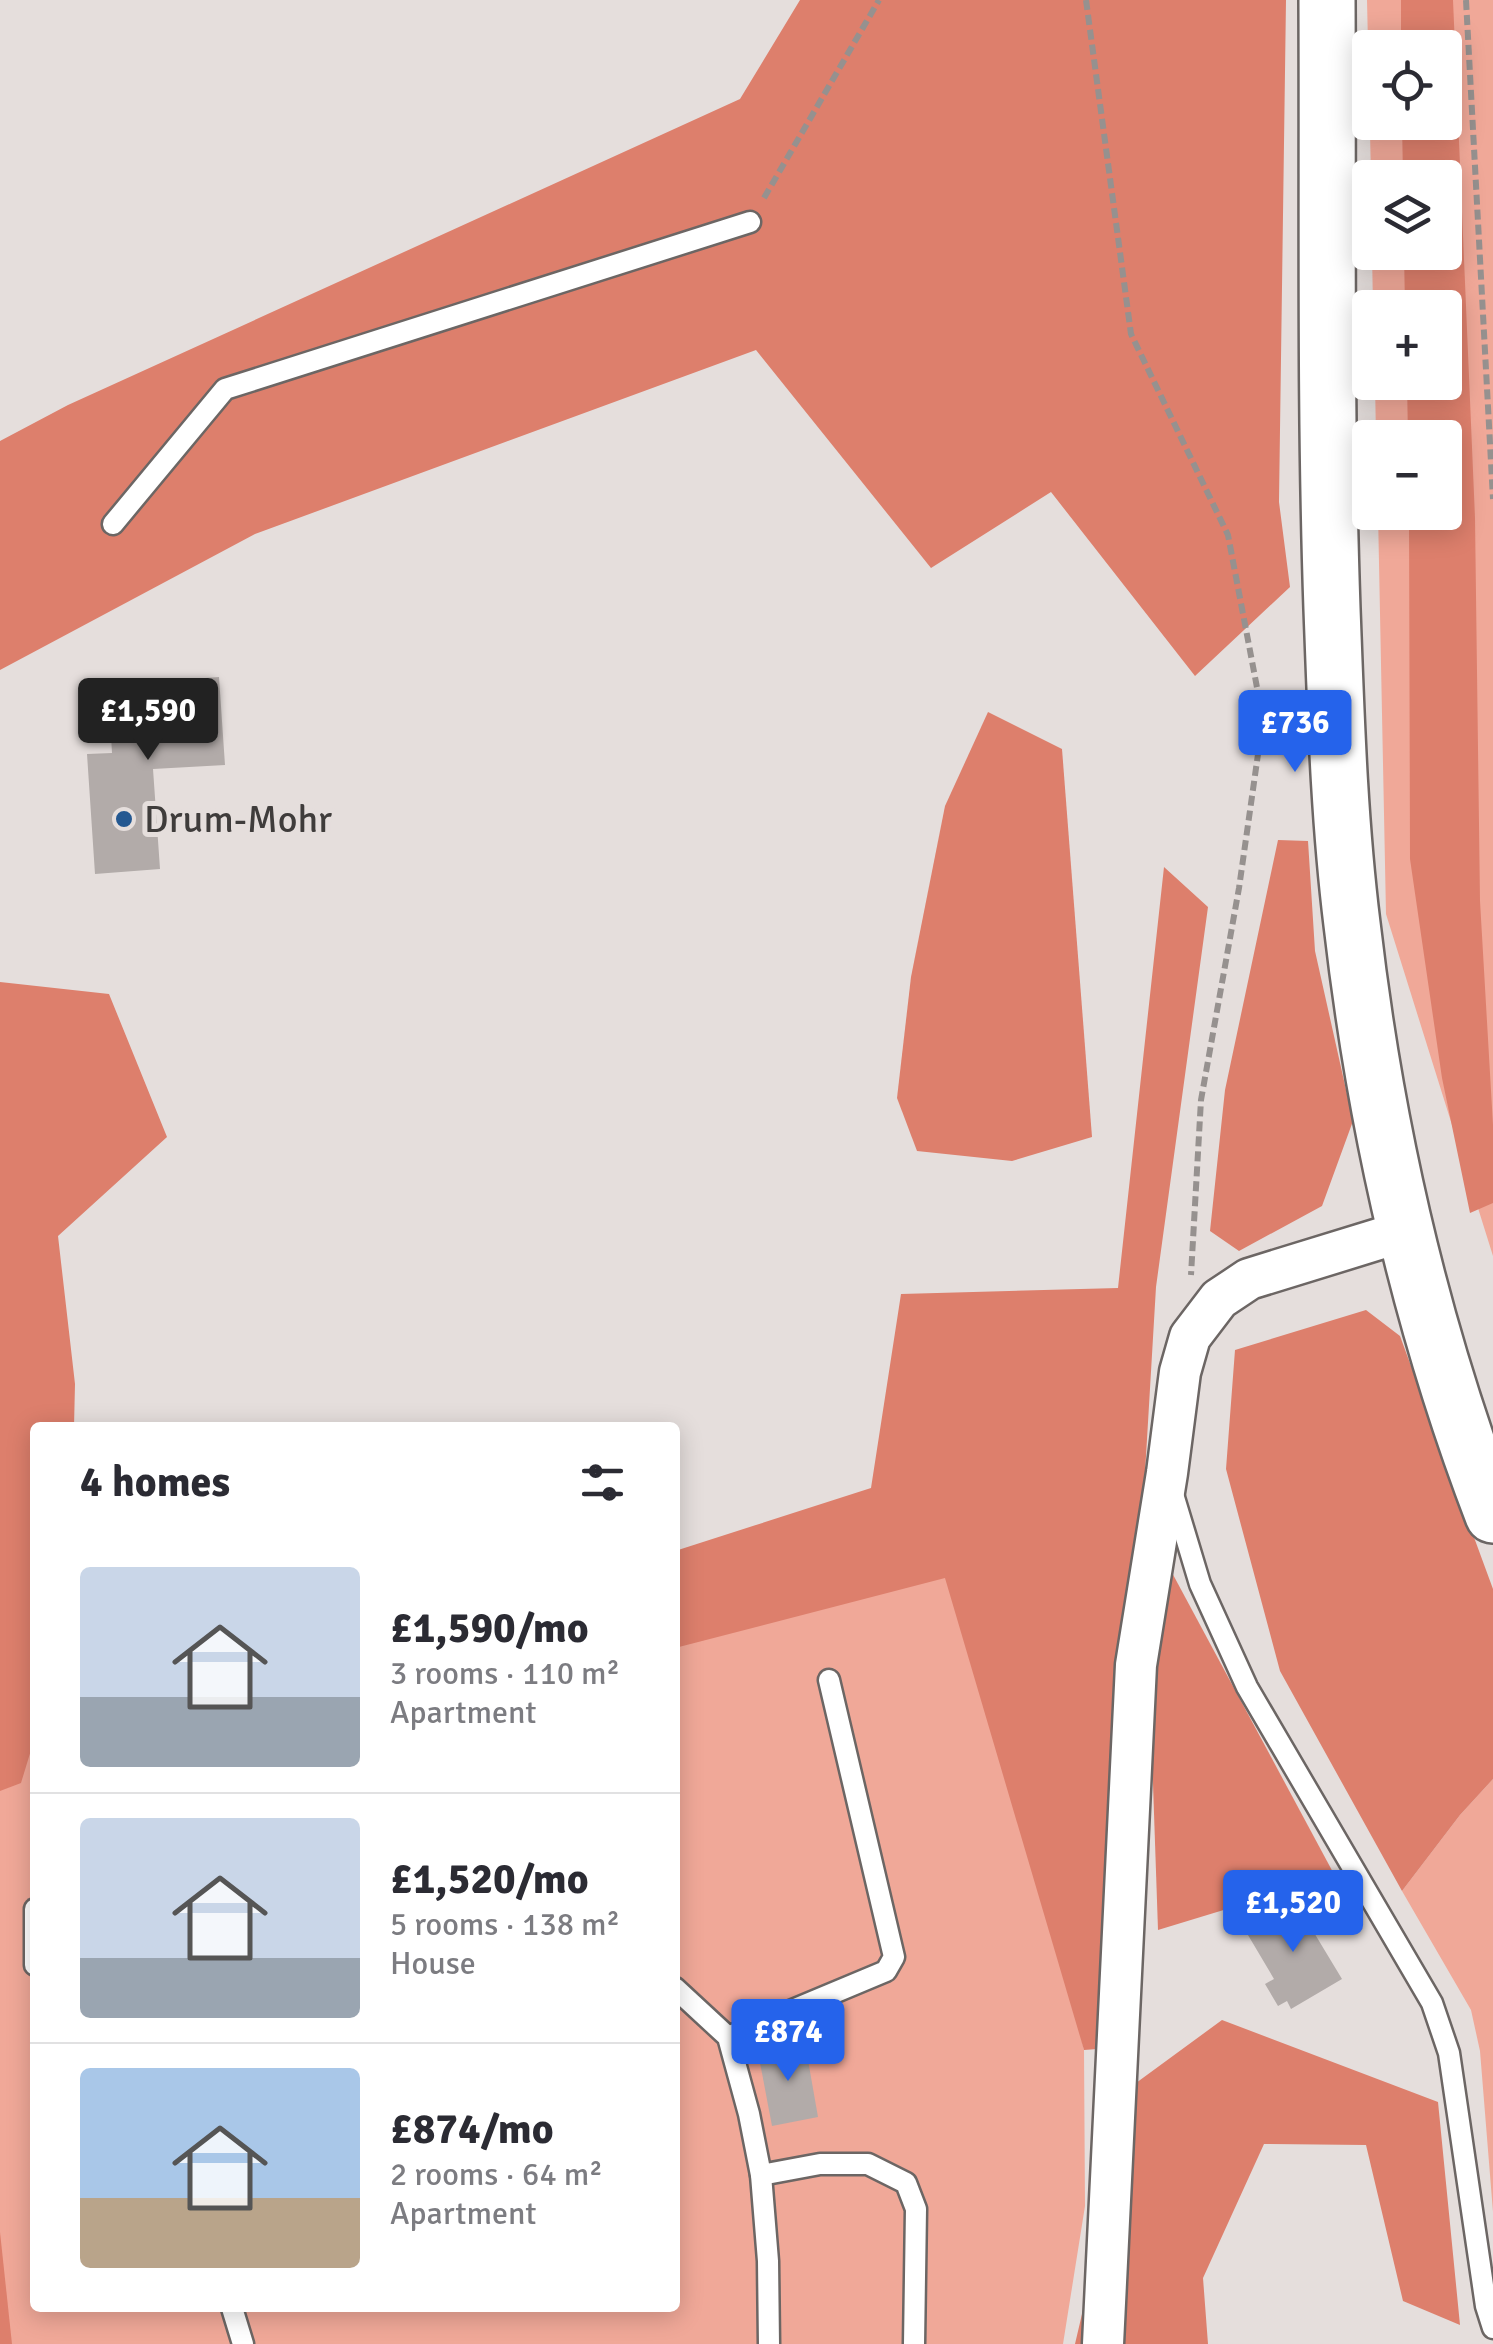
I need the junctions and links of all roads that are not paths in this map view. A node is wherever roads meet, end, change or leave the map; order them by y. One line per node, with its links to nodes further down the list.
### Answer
1 (1327, 0): 4 (main road)
2 (750, 222): 3 (lane)
3 (113, 524)
4 (1408, 1234): 5 (street); 6 (main road)
5 (1167, 1473): 12 (lane); 16 (street)
6 (1493, 1515)
7 (829, 1680): 9 (lane)
8 (680, 1993): 9 (lane)
9 (728, 2037): 10 (lane)
10 (761, 2176): 14 (lane); 15 (lane)
11 (233, 2312): 13 (lane)
12 (1493, 2328)
13 (243, 2344)
14 (769, 2344)
15 (914, 2344)
16 (1103, 2344)

